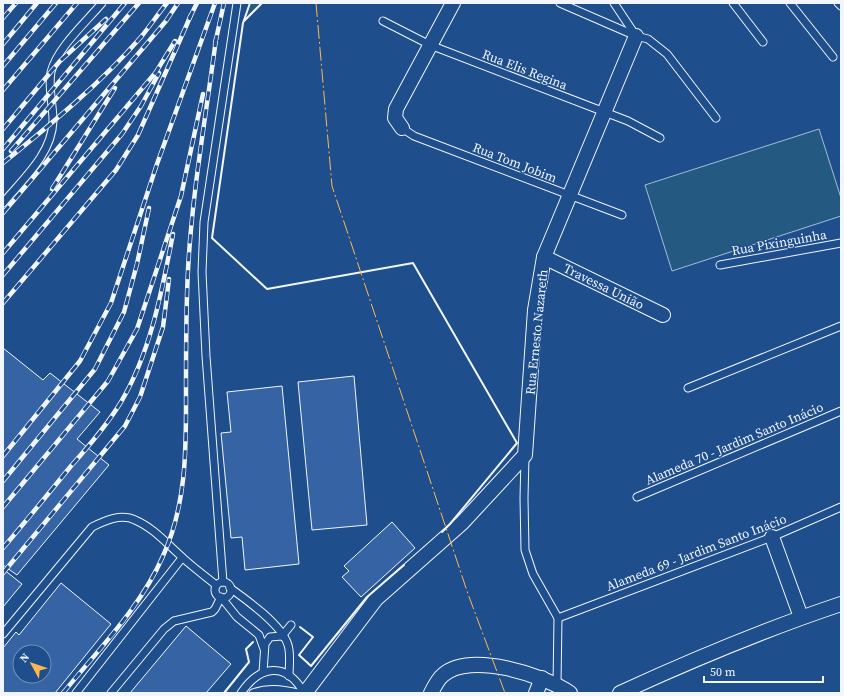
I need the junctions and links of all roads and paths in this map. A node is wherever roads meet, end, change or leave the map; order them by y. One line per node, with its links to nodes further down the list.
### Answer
1 (102, 3): 20 (lane)
2 (237, 3): 34 (lane)
3 (453, 3): 13 (street)
4 (560, 3): 11 (lane)
5 (614, 3): 11 (lane)
6 (733, 3): 12 (lane)
7 (790, 3): 14 (lane)
8 (838, 3): 9 (lane)
9 (841, 6)
10 (383, 21): 13 (lane, Rua Elis Regina)
11 (636, 36): 15 (street, Rua Ernesto Nazareth); 16 (lane)
12 (763, 42)
13 (430, 45): 15 (lane, Rua Elis Regina); 17 (street)
14 (833, 57)
15 (603, 112): 18 (lane, Rua Elis Regina); 19 (street, Rua Ernesto Nazareth)
16 (716, 118)
17 (402, 128): 19 (lane, Rua Tom Jobim)
18 (660, 138)
19 (568, 195): 21 (lane, Rua Tom Jobim); 23 (street, Rua Ernesto Nazareth)
20 (3, 203)
21 (622, 215)
22 (841, 242): 24 (lane, Rua Pixinguinha)
23 (544, 257): 25 (street, Travessa União); 29 (street, Rua Ernesto Nazareth)
24 (720, 265)
25 (664, 315)
26 (841, 326): 27 (lane)
27 (688, 388)
28 (841, 411): 30 (lane, Alameda 70 - Jardim Santo Inácio)
29 (525, 455): 39 (lane, Rua Ernesto Nazareth); 53 (street)
30 (637, 497)
31 (841, 507): 32 (lane, Alameda 69 - Jardim Santo Inácio)
32 (772, 537): 38 (street); 39 (lane, Alameda 69 - Jardim Santo Inácio)
33 (182, 558): 34 (lane); 41 (lane); 48 (lane)
34 (220, 583): 35 (lane); 36 (lane)
35 (230, 588): 36 (lane); 42 (lane)
36 (221, 597): 43 (lane); 49 (lane)
37 (841, 604): 38 (street)
38 (801, 617): 57 (street)
39 (558, 618): 47 (lane)
40 (291, 626): 42 (lane)
41 (3, 634)
42 (282, 636): 43 (lane); 45 (lane)
43 (264, 649): 44 (lane)
44 (263, 672): 45 (lane); 50 (lane)
45 (290, 676): 53 (lane)
46 (542, 678): 47 (street); 54 (street); 55 (street)
47 (557, 684): 56 (street)
48 (76, 693)
49 (111, 693)
50 (241, 693)
51 (253, 693): 52 (lane)
52 (299, 693)
53 (304, 693)
54 (431, 693)
55 (536, 693)
56 (570, 693)
57 (620, 693)

